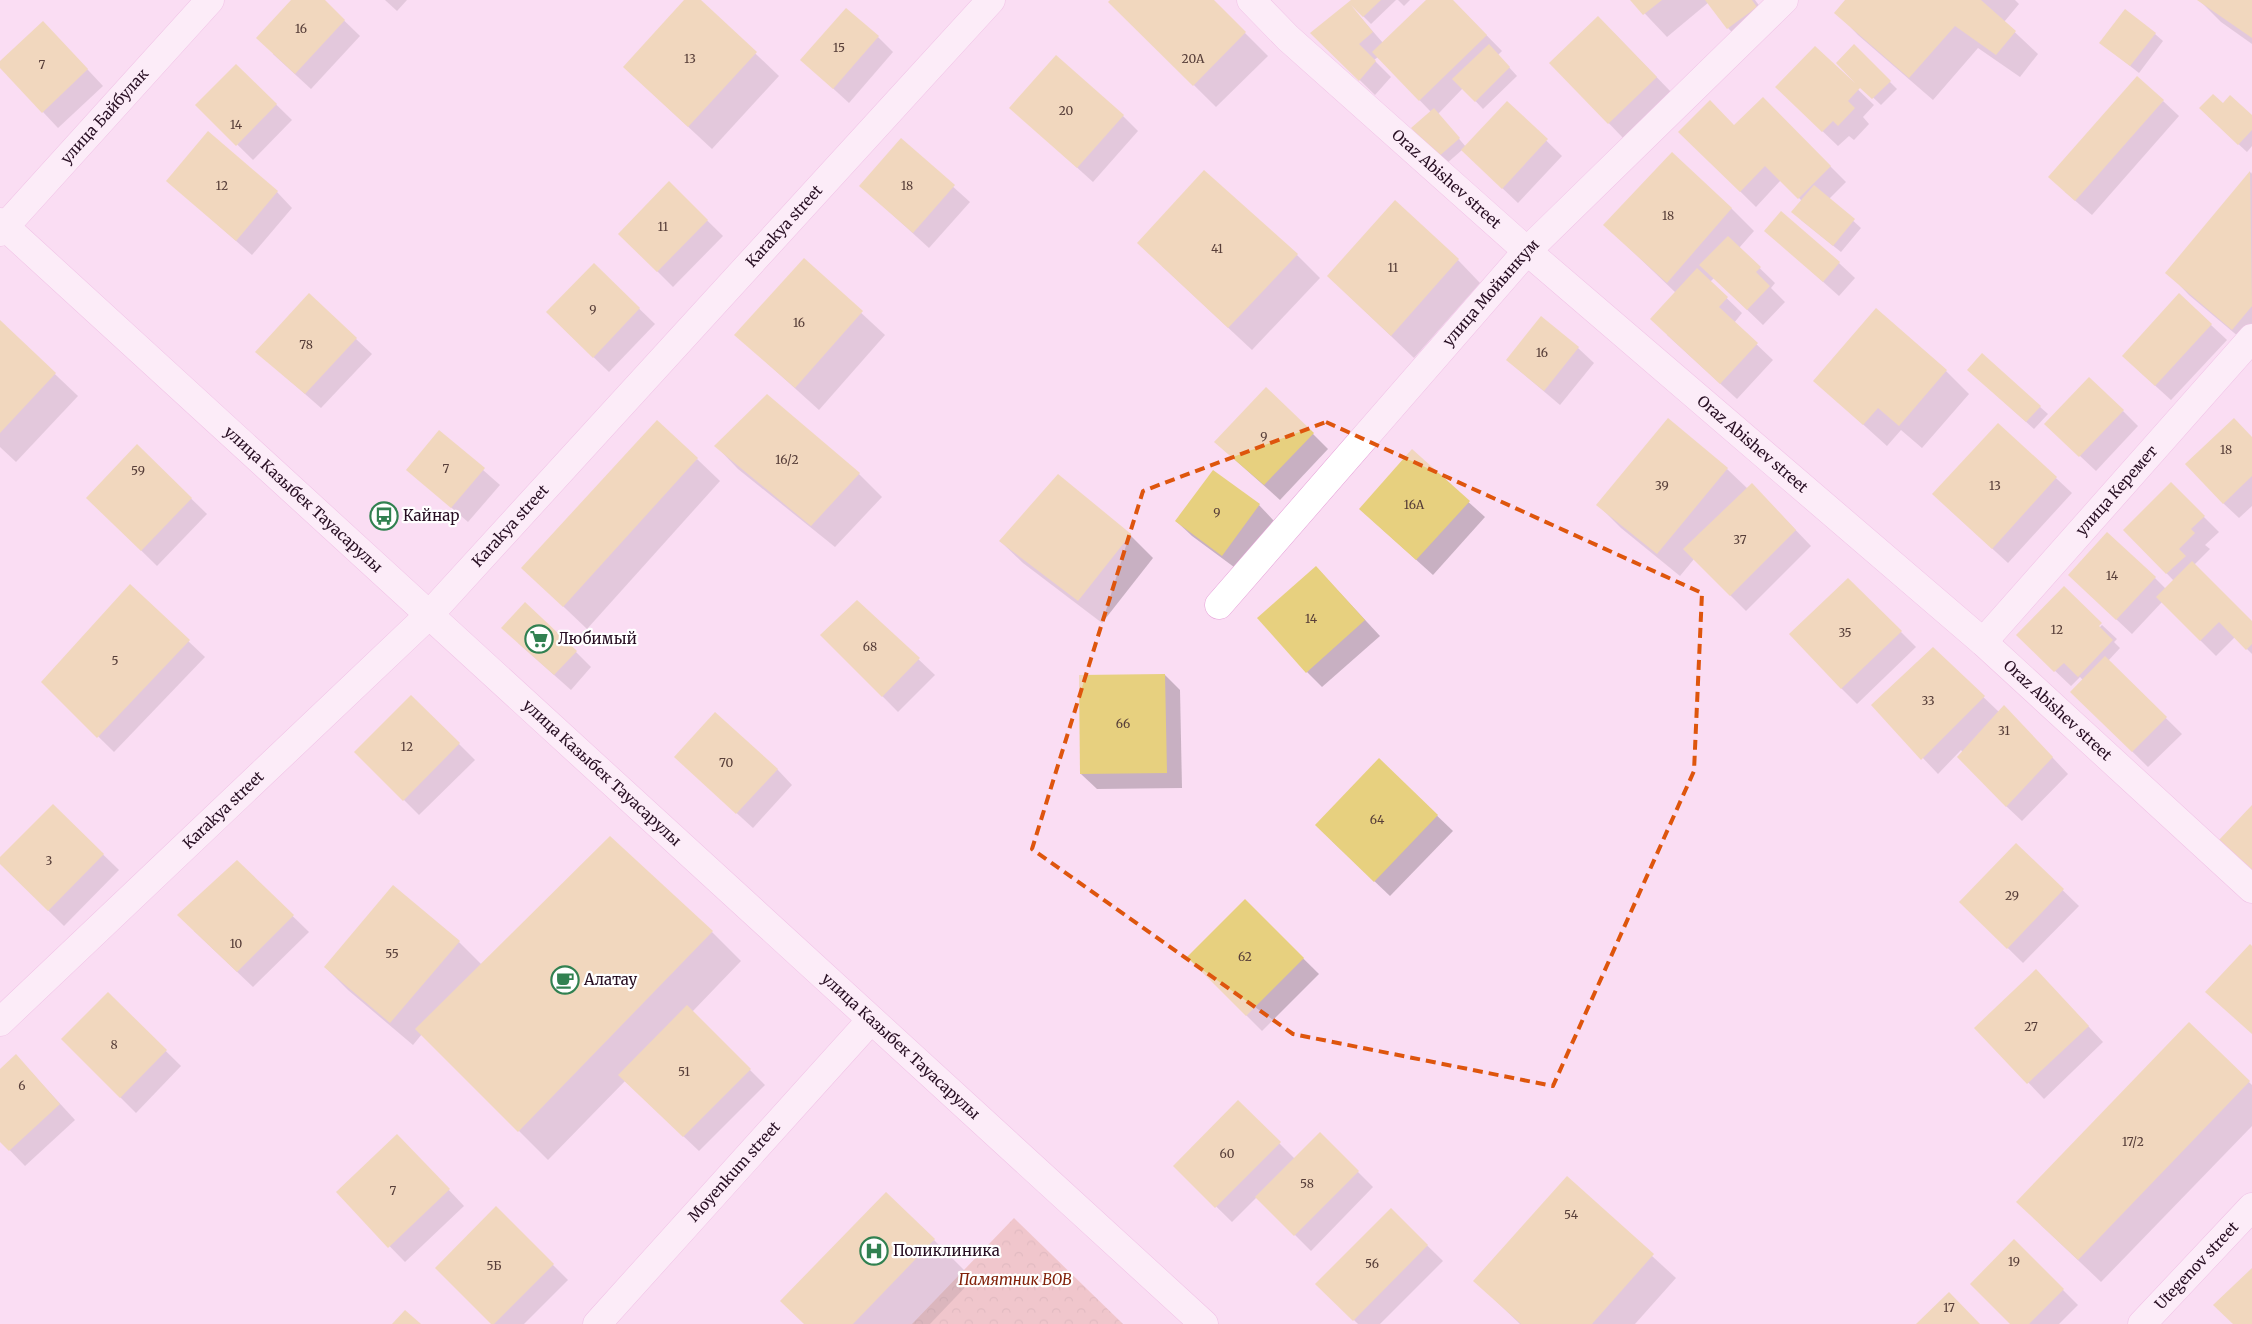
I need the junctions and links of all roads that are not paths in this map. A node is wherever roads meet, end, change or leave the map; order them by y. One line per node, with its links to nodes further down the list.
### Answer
1 (210, 0): 5 (street, улица Байбулак)
2 (991, 0): 9 (street, Karakya street)
3 (1251, 0): 6 (street, Oraz Abishev street)
4 (1784, 0): 6 (street, улица Мойынкум)
5 (2, 227): 9 (street, улица Казыбек Тауасарулы)
6 (1527, 251): 8 (street, улица Мойынкум); 10 (street, Oraz Abishev street)
7 (2252, 338): 10 (street, улица Керемет)
8 (1219, 605)
9 (429, 615): 12 (street, улица Казыбек Тауасарулы); 13 (street, Karakya street)
10 (1983, 642): 11 (street, Oraz Abishev street)
11 (2252, 889)
12 (870, 1020): 15 (street, Moyenkum street); 16 (street, улица Казыбек Тауасарулы)
13 (0, 1022)
14 (2252, 1207): 17 (street, Utegenov street)
15 (597, 1324)
16 (1204, 1324)
17 (2142, 1324)

